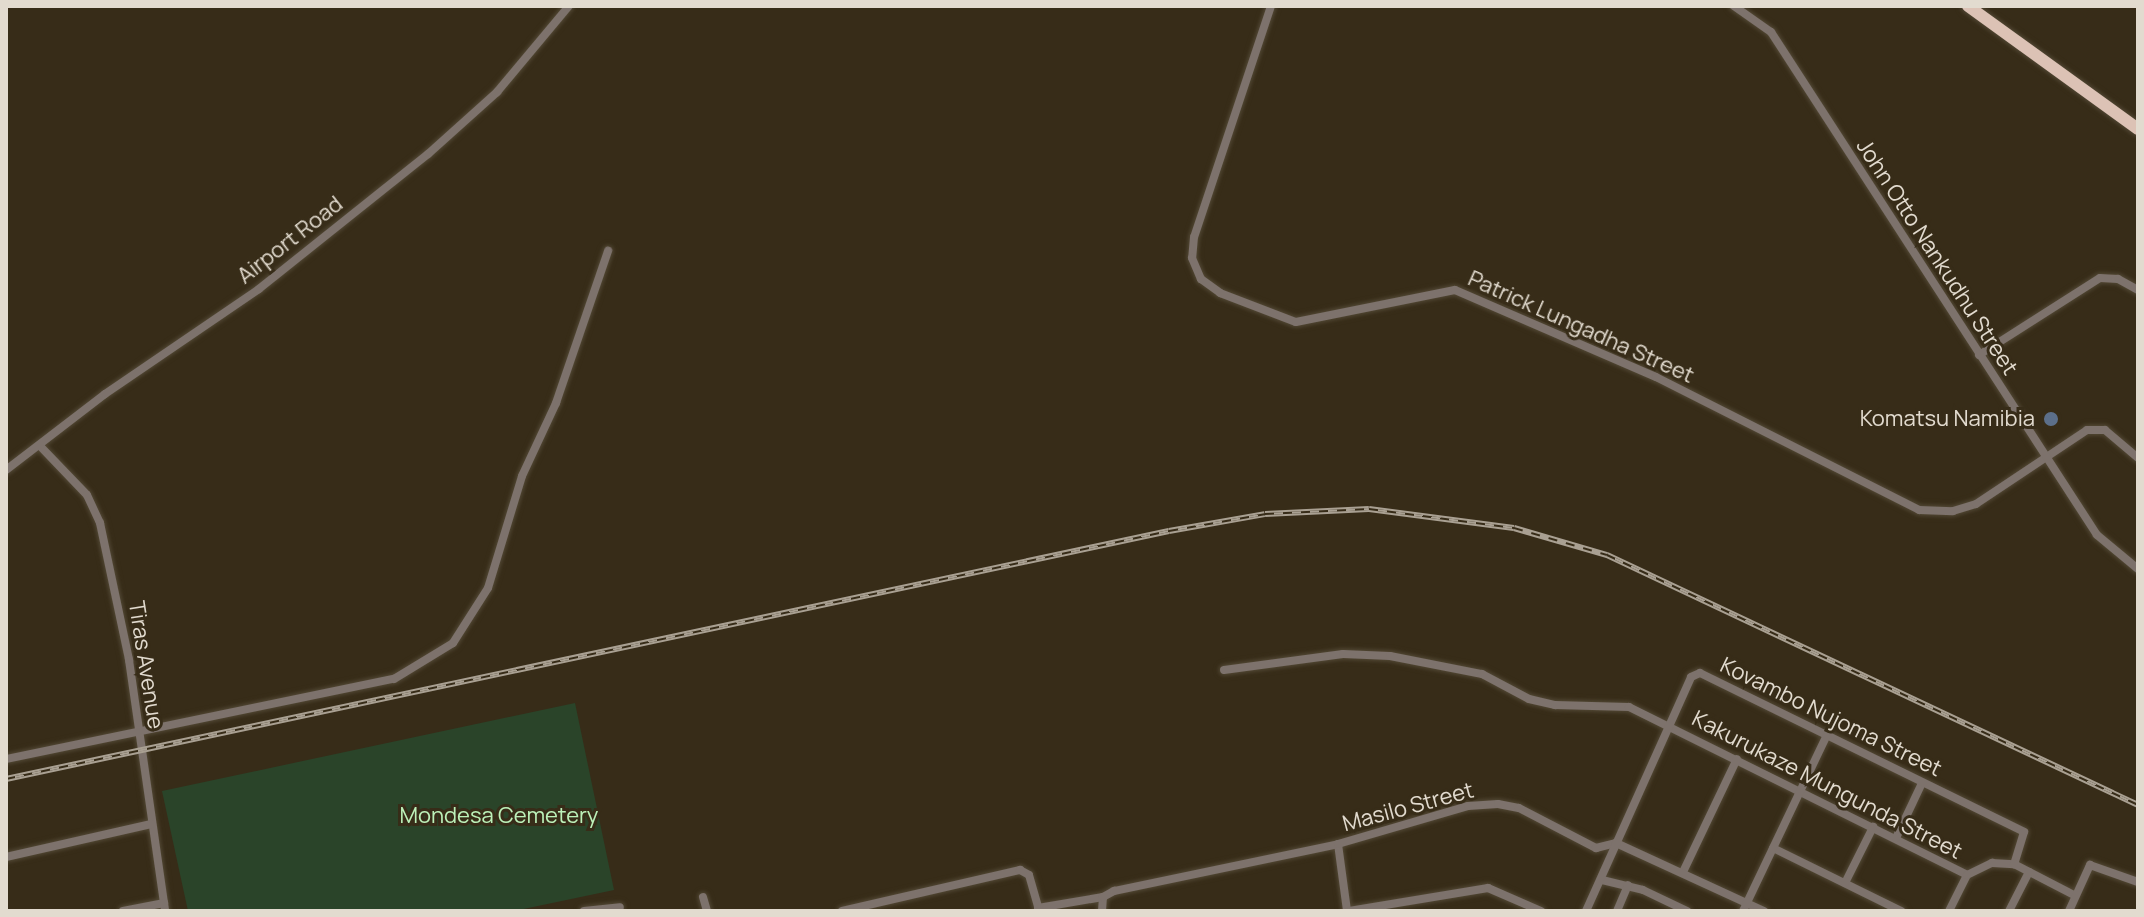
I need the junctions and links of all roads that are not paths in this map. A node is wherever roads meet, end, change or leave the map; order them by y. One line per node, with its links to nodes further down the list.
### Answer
1 (569, 6): 9 (street, Airport Road)
2 (1271, 6): 10 (street, Patrick Lungadha Street)
3 (1734, 6): 8 (street, John Otto Nankudhu Street)
4 (1968, 6): 5 (highway)
5 (2138, 129)
6 (608, 251): 16 (street)
7 (2138, 290): 8 (street)
8 (1979, 355): 10 (street, John Otto Nankudhu Street)
9 (41, 447): 12 (street, Airport Road); 16 (street, Tiras Avenue)
10 (2045, 457): 11 (street, Patrick Lungadha Street); 13 (street, John Otto Nankudhu Street)
11 (2138, 458)
12 (6, 470)
13 (2138, 569)
14 (1224, 670): 15 (street, Kakurukaze Mungunda Street)
15 (1671, 726): 17 (street, Kovambo Nujoma Street); 19 (street, Kakurukaze Mungunda Street); 25 (street, Kovambo Nujoma Street)
16 (139, 732): 18 (street); 22 (street, Tiras Avenue)
17 (1826, 737): 20 (street, Kovambo Nujoma Street); 21 (street)
18 (6, 759)
19 (1737, 759): 21 (street, Kakurukaze Mungunda Street); 30 (street)
20 (1922, 783): 24 (street); 29 (street, Kovambo Nujoma Street)
21 (1799, 791): 23 (street, Kakurukaze Mungunda Street); 27 (street)
22 (151, 824): 28 (street); 40 (street, Tiras Avenue)
23 (1873, 827): 24 (street, Kakurukaze Mungunda Street); 35 (street)
24 (1896, 838): 32 (street, Kakurukaze Mungunda Street)
25 (1616, 843): 26 (street, Masilo Street); 30 (street, Masilo Street); 33 (street, Kovambo Nujoma Street)
26 (1338, 844): 39 (street, Masilo Street); 49 (street)
27 (1773, 848): 35 (street); 42 (street)
28 (6, 857)
29 (2014, 864): 31 (street); 32 (street)
30 (1683, 872): 42 (street, Masilo Street)
31 (2029, 872): 37 (street); 57 (street)
32 (1967, 875): 56 (street)
33 (1602, 880): 36 (street); 51 (street, Kovambo Nujoma Street)
34 (2138, 882): 37 (street)
35 (1845, 883): 55 (street)
36 (1628, 885): 52 (street); 53 (street)
37 (2074, 895): 58 (street)
38 (703, 897): 46 (street)
39 (1103, 897): 43 (street, Masilo Street); 48 (street)
40 (164, 907): 44 (street)
41 (620, 907): 45 (street)
42 (1745, 907): 54 (street, Masilo Street)
43 (1038, 910): 47 (street)
44 (123, 911)
45 (584, 911)
46 (707, 911)
47 (842, 911)
48 (1102, 911)
49 (1348, 911): 50 (street)
50 (1541, 911)
51 (1586, 911)
52 (1617, 911)
53 (1687, 911)
54 (1764, 911)
55 (1901, 911)
56 (1949, 911)
57 (2009, 911)
58 (2069, 911)

